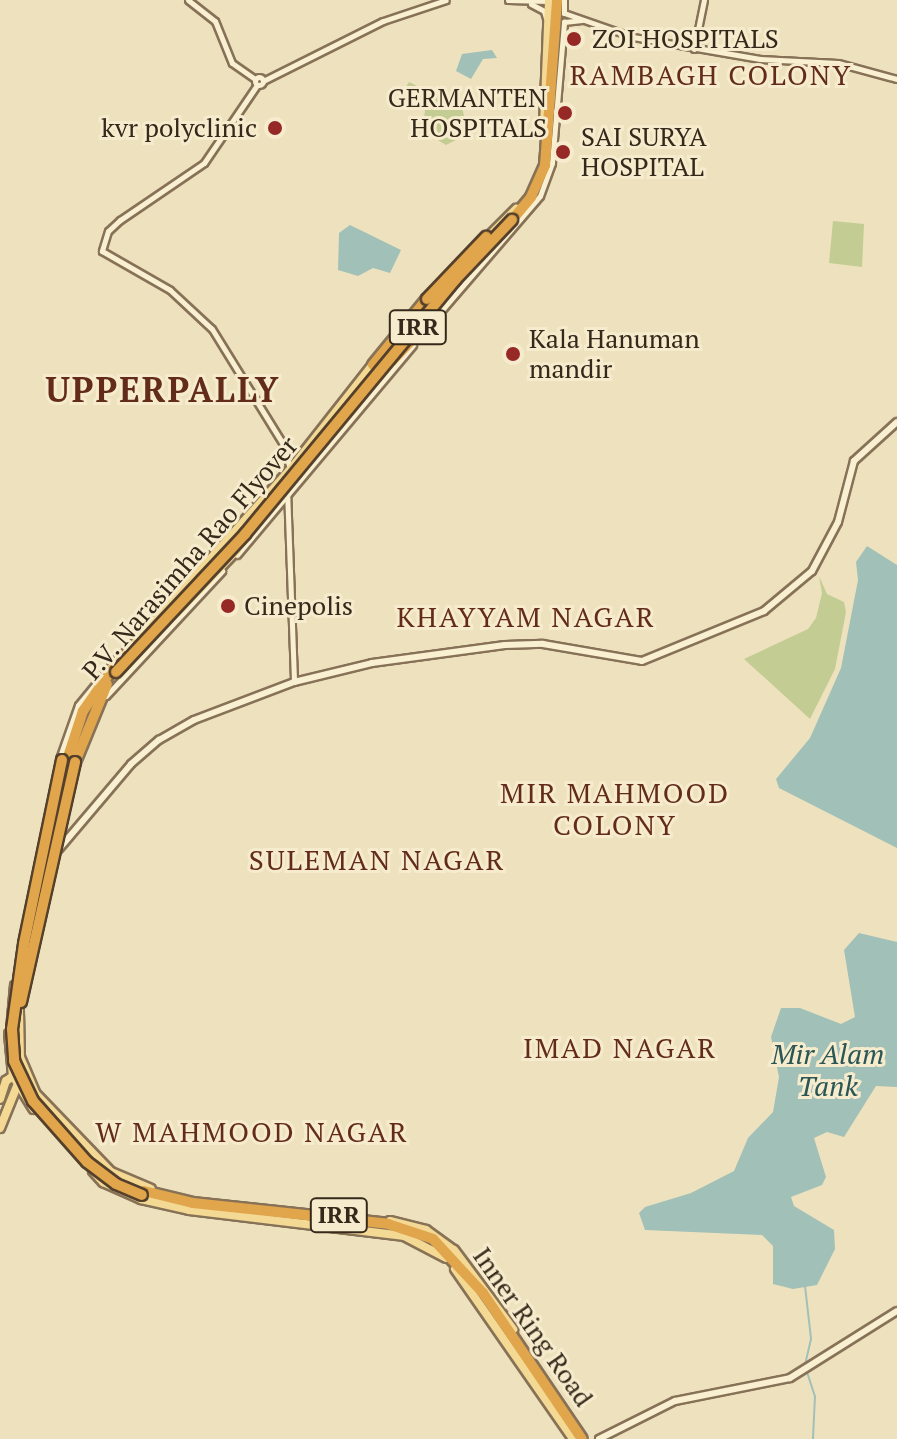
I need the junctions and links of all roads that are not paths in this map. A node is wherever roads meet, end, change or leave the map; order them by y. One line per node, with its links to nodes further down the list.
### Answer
1 (188, 0): 10 (street)
2 (446, 0): 10 (street)
3 (508, 0): 6 (street)
4 (555, 0): 6 (street); 7 (street); 11 (main road, Inner Ring Road / IRR); 12 (main road, Inner Ring Road / IRR); 13 (highway, P.V. Narasimha Rao Flyover)
5 (704, 0): 8 (street)
6 (531, 4): 11 (street)
7 (582, 20): 8 (street); 12 (street)
8 (694, 49): 9 (street)
9 (897, 79)
10 (258, 81): 19 (street)
11 (542, 117): 13 (main road, Inner Ring Road / IRR)
12 (553, 129): 13 (main road, Inner Ring Road / IRR); 14 (street)
13 (510, 219): 14 (main road, Inner Ring Road / IRR); 15 (highway, bridge); 16 (main road, Inner Ring Road / IRR); 16 (highway, bridge); 29 (highway, P.V. Narasimha Rao Flyover, bridge)
14 (446, 296): 15 (main road, Inner Ring Road / IRR); 17 (street)
15 (392, 361): 17 (main road, Inner Ring Road / IRR)
16 (373, 365): 19 (main road, Inner Ring Road / IRR)
17 (347, 421): 20 (main road, Inner Ring Road / IRR); 21 (street)
18 (897, 422): 26 (main road)
19 (290, 469): 22 (main road, Inner Ring Road / IRR); 24 (street, Inner Ring Road)
20 (287, 489): 21 (street); 23 (main road, Inner Ring Road / IRR)
21 (287, 500): 25 (street); 26 (street)
22 (225, 543): 23 (main road); 24 (main road, Inner Ring Road / IRR)
23 (236, 551): 25 (main road, Inner Ring Road / IRR)
24 (188, 582): 27 (main road, Inner Ring Road / IRR); 30 (street, Inner Ring Road)
25 (141, 651): 27 (main road, Inner Ring Road / IRR)
26 (294, 682): 28 (main road)
27 (109, 683): 28 (street, Inner Ring Road); 29 (highway, bridge); 29 (highway, bridge); 30 (main road, Inner Ring Road / IRR); 31 (main road, Inner Ring Road / IRR)
28 (59, 849)
29 (16, 1013): 39 (highway, P.V. Narasimha Rao Flyover, bridge)
30 (9, 1029): 32 (main road, Inner Ring Road / IRR)
31 (24, 1070): 32 (main road); 33 (main road, Inner Ring Road / IRR)
32 (9, 1078): 34 (main road, Inner Ring Road / IRR); 35 (main road)
33 (28, 1080): 34 (main road); 39 (main road, Inner Ring Road / IRR)
34 (17, 1086): 35 (main road); 36 (main road, Inner Ring Road / IRR)
35 (5, 1099): 36 (main road); 37 (main road)
36 (33, 1108): 39 (main road, Inner Ring Road / IRR)
37 (0, 1128)
38 (894, 1314): 40 (main road)
39 (580, 1439)
40 (599, 1439)

